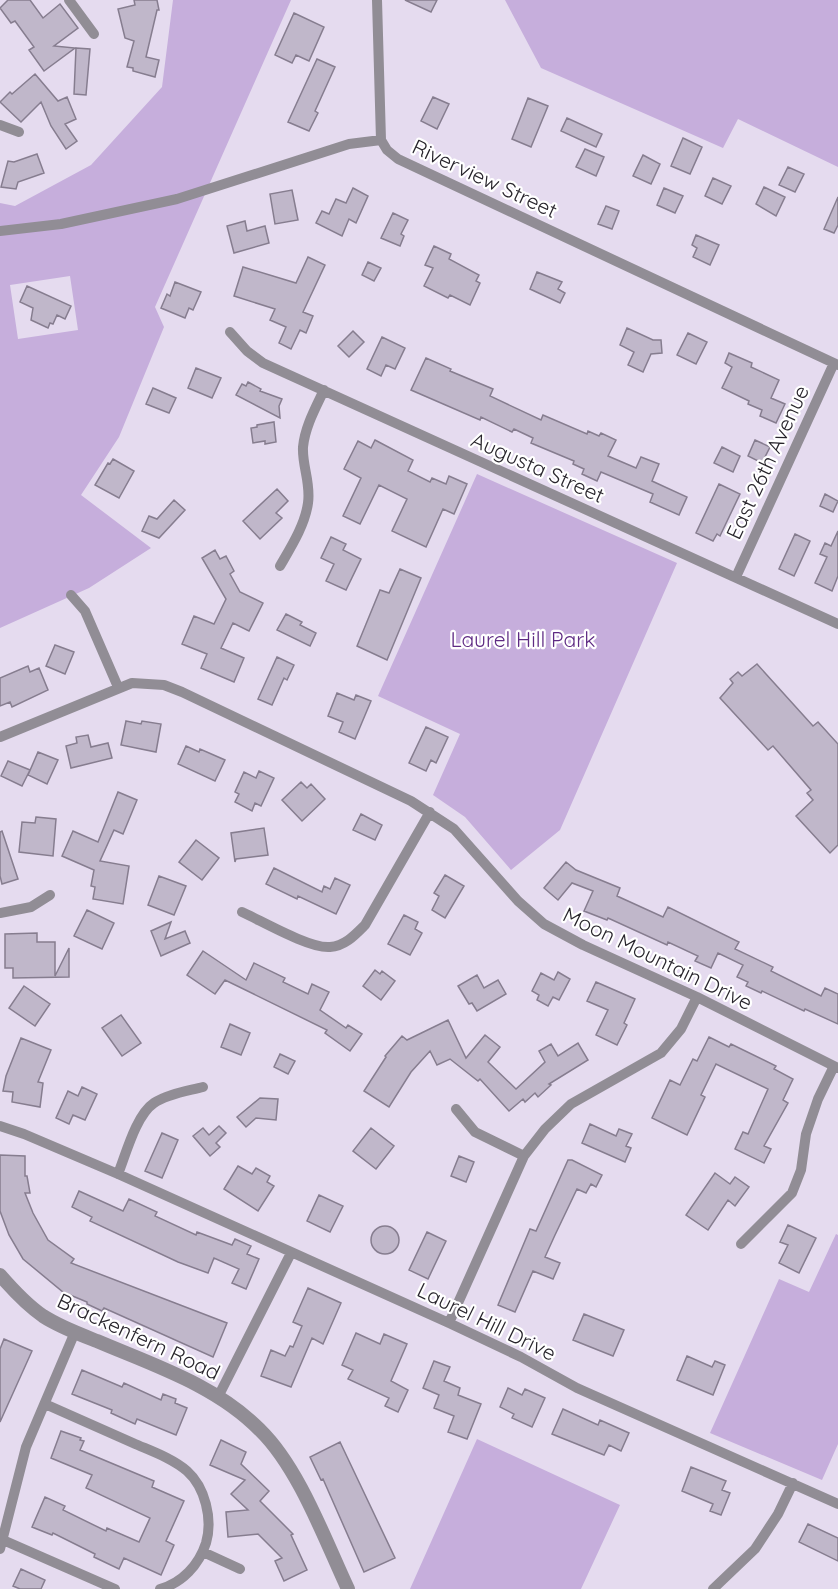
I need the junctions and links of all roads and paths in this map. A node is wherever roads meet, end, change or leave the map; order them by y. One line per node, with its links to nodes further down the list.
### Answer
1 (69, 0): 3 (street)
2 (378, 0): 6 (street)
3 (94, 34)
4 (0, 125): 5 (street)
5 (20, 132)
6 (381, 140): 7 (street); 9 (street, Riverview Street)
7 (0, 231)
8 (230, 332): 10 (street, Augusta Street)
9 (836, 364): 12 (street, East 26th Avenue)
10 (324, 390): 11 (street); 12 (street, Augusta Street)
11 (280, 566)
12 (736, 577): 14 (street, Augusta Street)
13 (71, 595): 15 (street)
14 (838, 624)
15 (118, 687): 16 (street, Moon Mountain Drive); 17 (street, Moon Mountain Drive)
16 (0, 737)
17 (430, 812): 19 (street); 21 (street, Moon Mountain Drive)
18 (50, 895): 20 (street)
19 (242, 912)
20 (0, 914)
21 (697, 998): 22 (street, Moon Mountain Drive); 26 (street)
22 (836, 1067): 28 (street, Moon Mountain Drive)
23 (203, 1087): 27 (street)
24 (456, 1109): 26 (street)
25 (0, 1126): 27 (street, Laurel Hill Drive)
26 (524, 1156): 31 (street)
27 (118, 1174): 29 (street, Laurel Hill Drive)
28 (741, 1244)
29 (291, 1253): 31 (street, Laurel Hill Drive); 33 (street)
30 (0, 1275): 32 (street, Brackenfern Road)
31 (449, 1323): 35 (street, Laurel Hill Drive)
32 (75, 1332): 33 (street, Brackenfern Road); 34 (street)
33 (218, 1396): 42 (street, Brackenfern Road)
34 (45, 1404): 37 (street); 38 (street)
35 (793, 1484): 36 (street, Laurel Hill Drive); 43 (street)
36 (838, 1503)
37 (2, 1544): 40 (street)
38 (203, 1552): 39 (street); 41 (street)
39 (240, 1569)
40 (115, 1589)
41 (159, 1589)
42 (348, 1589)
43 (713, 1589)

